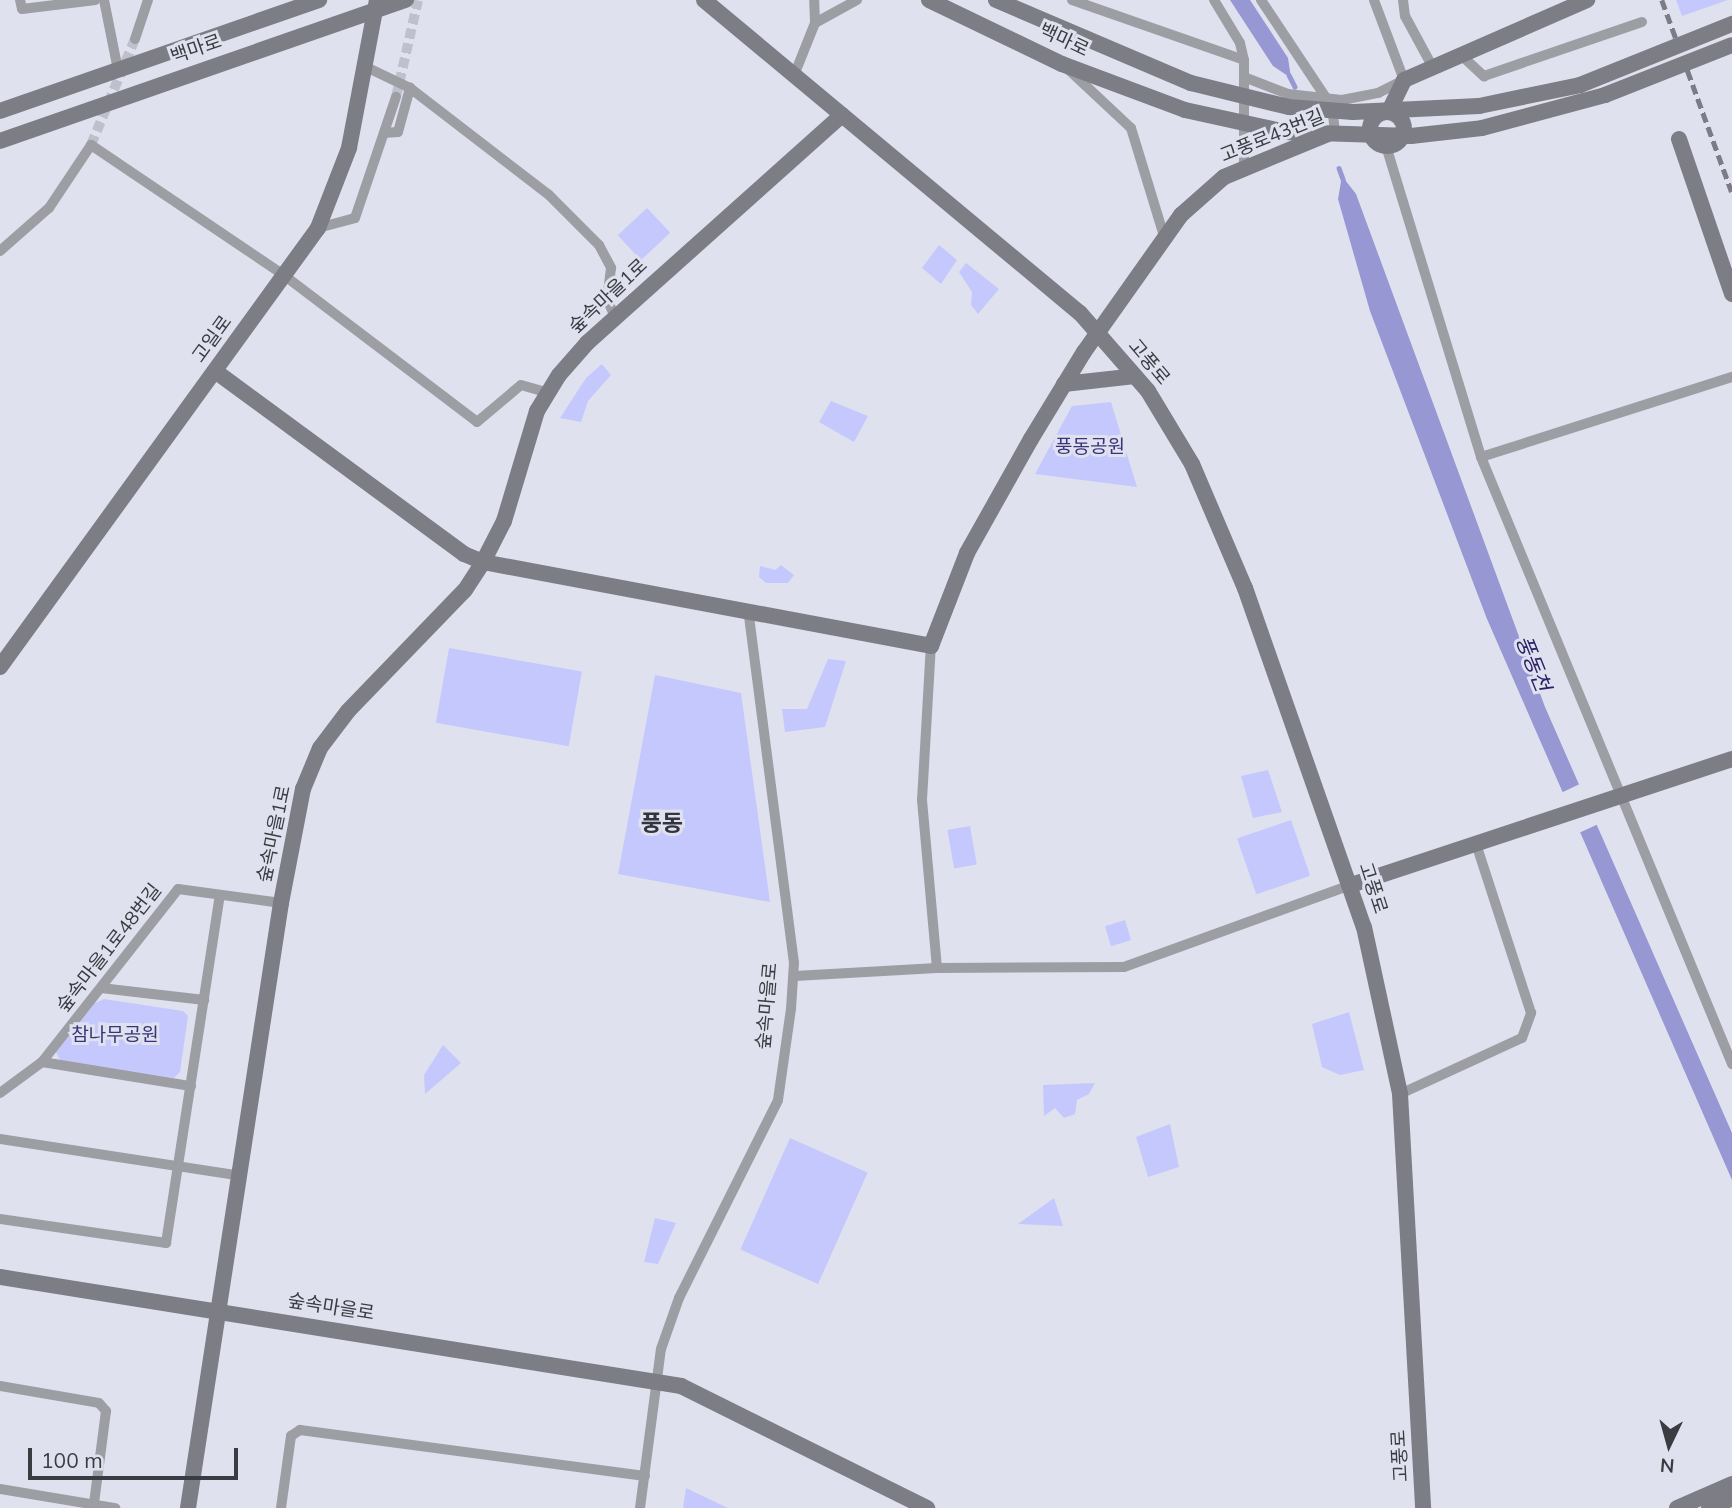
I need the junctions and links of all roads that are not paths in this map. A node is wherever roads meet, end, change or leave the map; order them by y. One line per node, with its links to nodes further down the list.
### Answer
1 (20, 0): 2 (street)
2 (95, 0)
3 (104, 0): 29 (street)
4 (148, 0): 22 (street)
5 (319, 0): 29 (street, 백마로)
6 (406, 0): 18 (street, 백마로)
7 (704, 0): 30 (street, 고풍로)
8 (814, 0): 20 (street)
9 (857, 0): 20 (street)
10 (929, 0): 26 (street, 백마로)
11 (996, 0): 21 (street, 백마로, bridge)
12 (1072, 0): 25 (street)
13 (1214, 0): 25 (street)
14 (1261, 0): 35 (street)
15 (1374, 0): 32 (street)
16 (1403, 0): 28 (street)
17 (1587, 0): 24 (street)
18 (376, 5): 27 (street, 고일로); 43 (street, 백마로)
19 (1642, 22): 24 (street)
20 (815, 23): 30 (street)
21 (1732, 24)
22 (135, 39)
23 (1732, 45): 26 (street, 백마로, bridge)
24 (1460, 54): 28 (street)
25 (1244, 60): 31 (street)
26 (1062, 64): 47 (street)
27 (364, 66): 33 (street); 46 (street, 고일로)
28 (1432, 66): 32 (street)
29 (118, 70): 36 (street, 백마로)
30 (795, 73): 38 (street, 고풍로)
31 (1244, 77): 35 (street); 45 (street)
32 (1404, 80): 35 (street); 37 (street)
33 (410, 88): 40 (street); 51 (street)
34 (396, 97): 40 (street)
35 (1327, 99): 39 (street)
36 (0, 111)
37 (1389, 111): 41 (street); 44 (street)
38 (842, 115): 51 (street, 숲속마을1로); 52 (street, 고풍로)
39 (1335, 131): 41 (street, 고풍로43번길); 45 (street, 고풍로43번길)
40 (384, 133): 46 (street)
41 (1370, 133): 44 (street)
42 (1679, 139): 50 (street)
43 (0, 141)
44 (1386, 146): 58 (street)
45 (1244, 166): 47 (street, 고풍로43번길)
46 (318, 228): 49 (street, 고일로)
47 (1165, 239): 52 (street, 고풍로43번길)
48 (0, 251): 49 (street)
49 (285, 276): 53 (street, 고일로); 57 (street)
50 (1732, 294)
51 (615, 317): 57 (street, 숲속마을1로)
52 (1098, 335): 54 (street, 고풍로); 56 (street, 고풍로)
53 (215, 371): 59 (street); 62 (street, 고일로)
54 (1135, 376): 56 (street); 66 (street, 고풍로)
55 (1732, 377): 58 (street)
56 (1064, 384): 61 (street, 고풍로)
57 (546, 392): 59 (street, 숲속마을1로)
58 (1481, 457): 64 (street)
59 (483, 562): 60 (street); 68 (street, 숲속마을1로)
60 (748, 611): 61 (street); 70 (street, 숲속마을로)
61 (931, 646): 69 (street, 고풍로)
62 (0, 667)
63 (1732, 759): 64 (street)
64 (1622, 794): 65 (street); 74 (street)
65 (1476, 844): 66 (street); 77 (street)
66 (1351, 885): 69 (street); 77 (street, 고풍로)
67 (220, 895): 68 (street, 숲속마을1로48번길); 71 (street, 숲속마을1로48번길); 72 (street)
68 (281, 903): 80 (street, 숲속마을1로)
69 (937, 968): 70 (street)
70 (795, 976): 84 (street, 숲속마을로)
71 (101, 988): 72 (street); 73 (street, 숲속마을1로48번길)
72 (204, 1000): 75 (street)
73 (42, 1062): 75 (street); 76 (street, 숲속마을1로48번길)
74 (1732, 1064)
75 (191, 1086): 79 (street)
76 (0, 1093)
77 (1400, 1094): 96 (street, 고풍로)
78 (0, 1139): 79 (street)
79 (177, 1166): 80 (street); 81 (street)
80 (241, 1176): 83 (street, 숲속마을1로)
81 (0, 1219)
82 (0, 1277): 83 (street, 숲속마을로)
83 (221, 1311): 84 (street, 숲속마을로); 92 (street, 숲속마을1로)
84 (656, 1380): 86 (street, 숲속마을로); 95 (street, 숲속마을로)
85 (0, 1386): 90 (street)
86 (645, 1476): 93 (street); 94 (street, 숲속마을로)
87 (1732, 1484): 97 (street)
88 (0, 1489): 90 (street)
89 (1732, 1499): 98 (street)
90 (94, 1504): 91 (street)
91 (115, 1508)
92 (188, 1508)
93 (281, 1508)
94 (640, 1508)
95 (928, 1508)
96 (1423, 1508)
97 (1677, 1508)
98 (1709, 1508)

